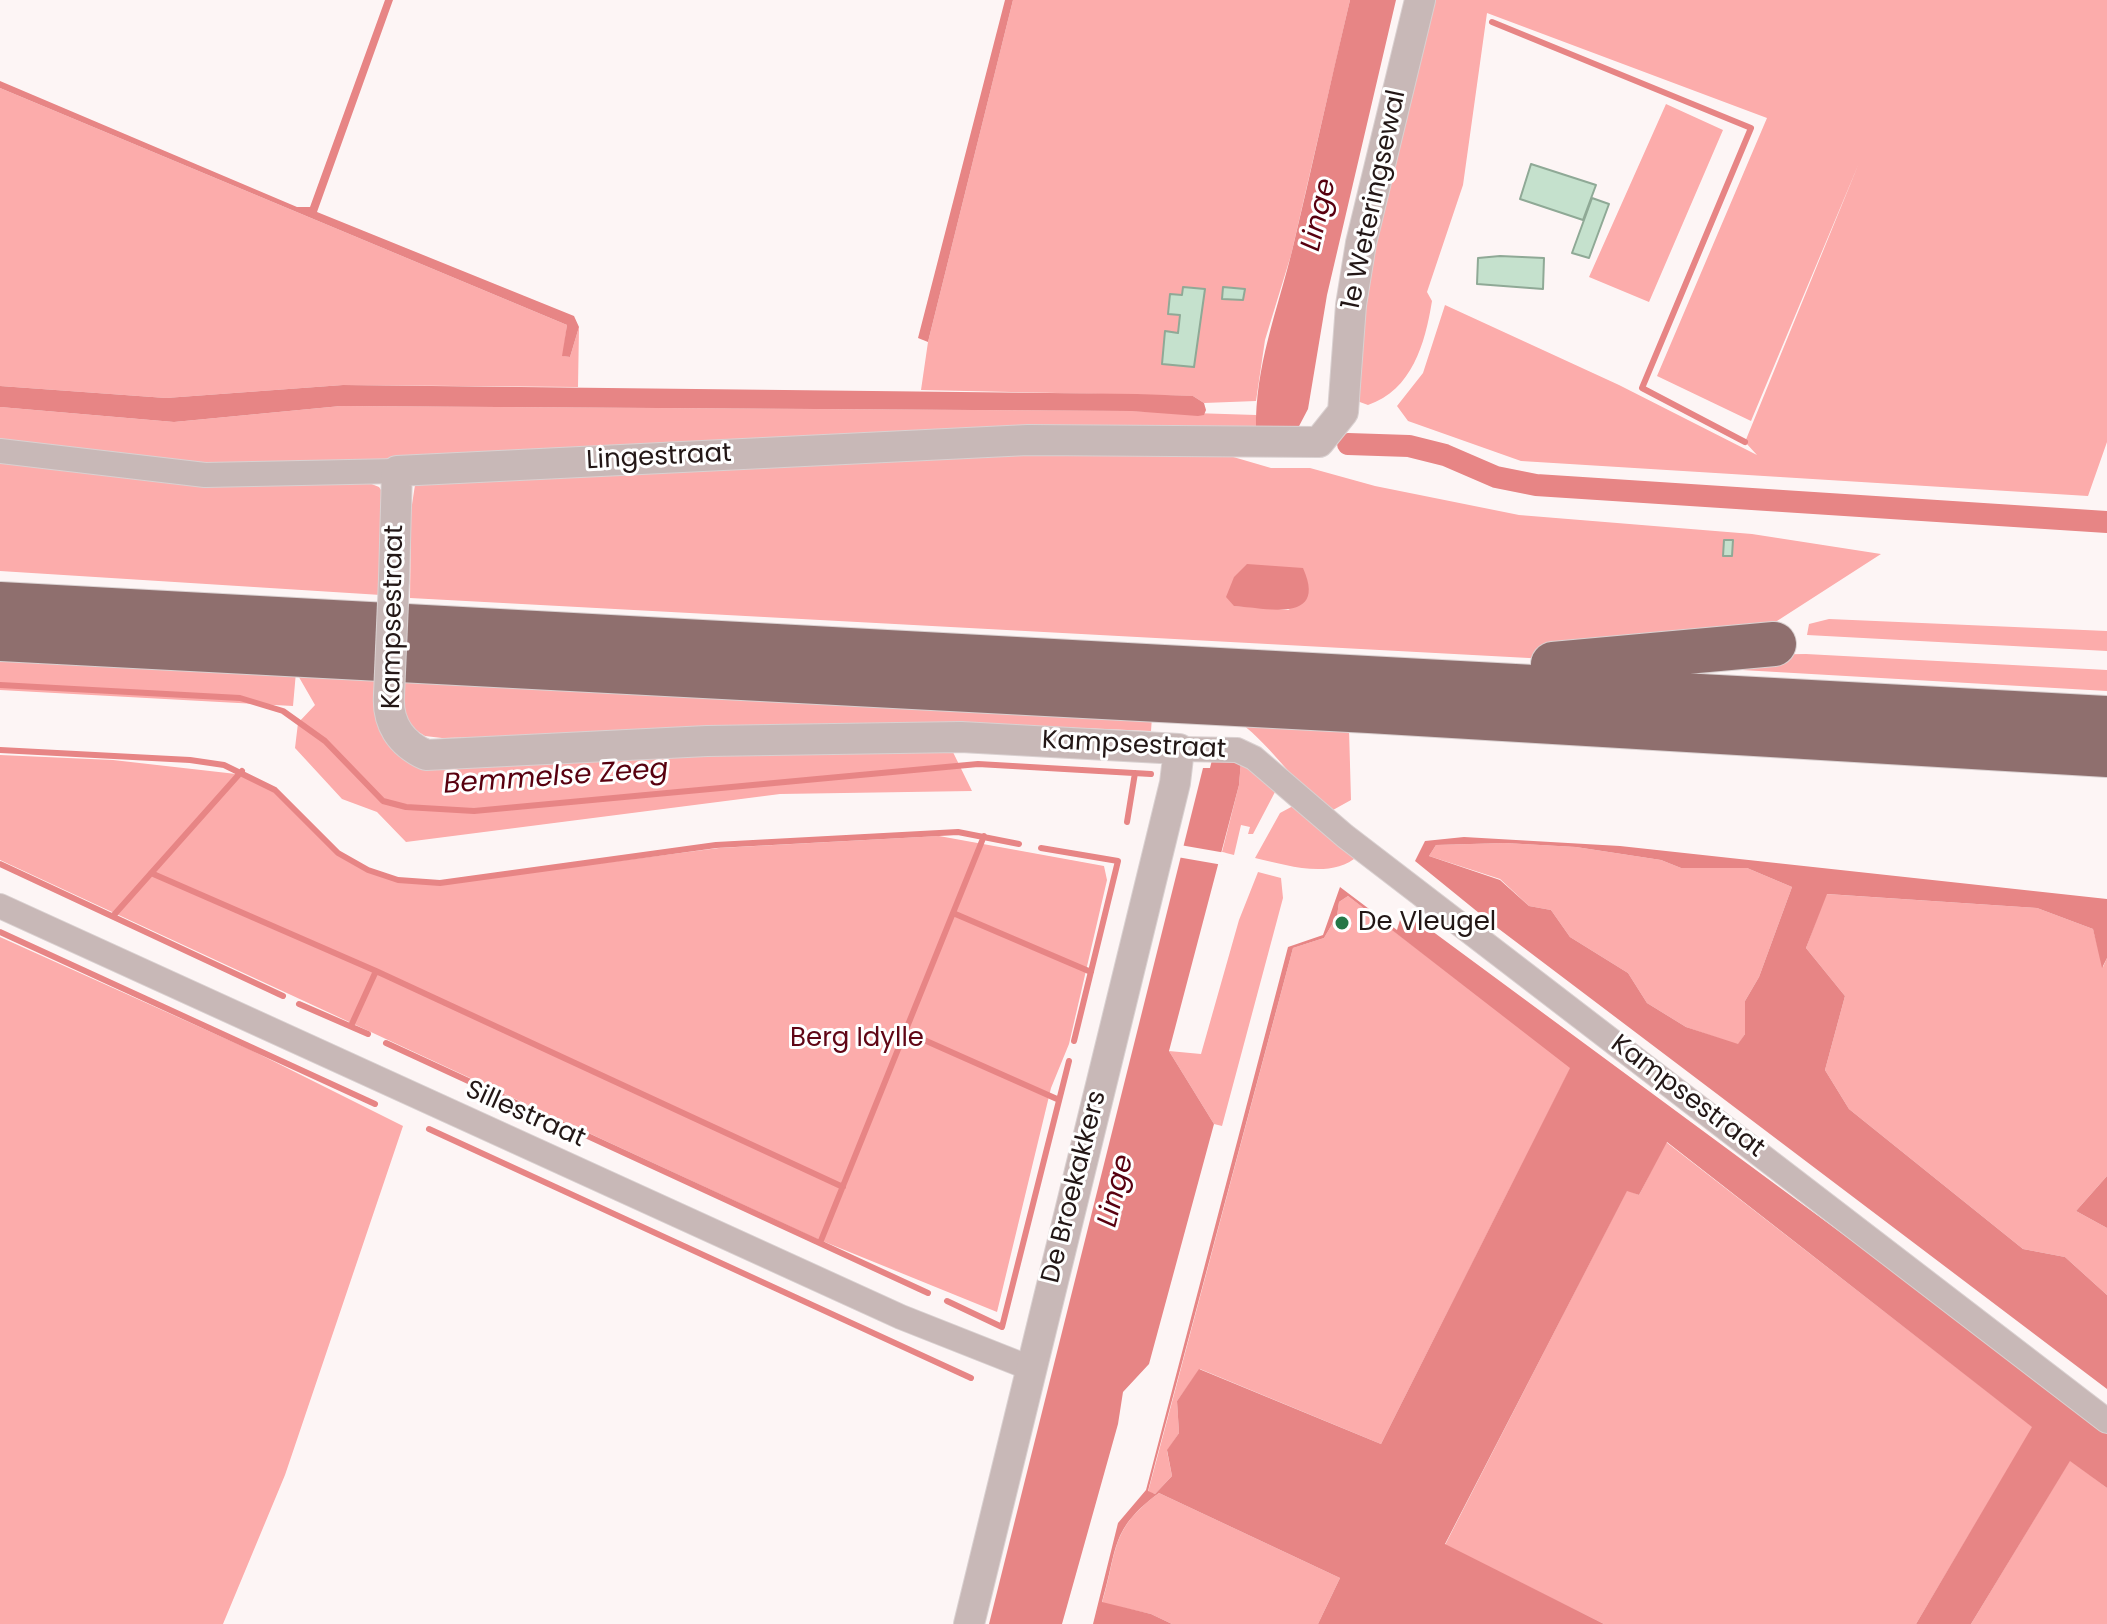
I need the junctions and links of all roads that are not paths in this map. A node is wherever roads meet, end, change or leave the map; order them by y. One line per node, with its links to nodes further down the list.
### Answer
1 (1420, 0): 2 (street, 1e Weteringsewal)
2 (1319, 442): 4 (street, Lingestraat)
3 (0, 451): 4 (street, Lingestraat)
4 (397, 471): 10 (street, Kampsestraat, bridge)
5 (0, 604): 8 (highway)
6 (0, 639): 11 (highway)
7 (1774, 644): 8 (highway)
8 (1456, 681): 9 (highway)
9 (2107, 718)
10 (1179, 749): 13 (street, De Broekakkers); 14 (street, Kampsestraat)
11 (2107, 755)
12 (0, 906): 13 (street, Sillestraat)
13 (1030, 1368): 15 (street, De Broekakkers)
14 (2107, 1421)
15 (969, 1624)

